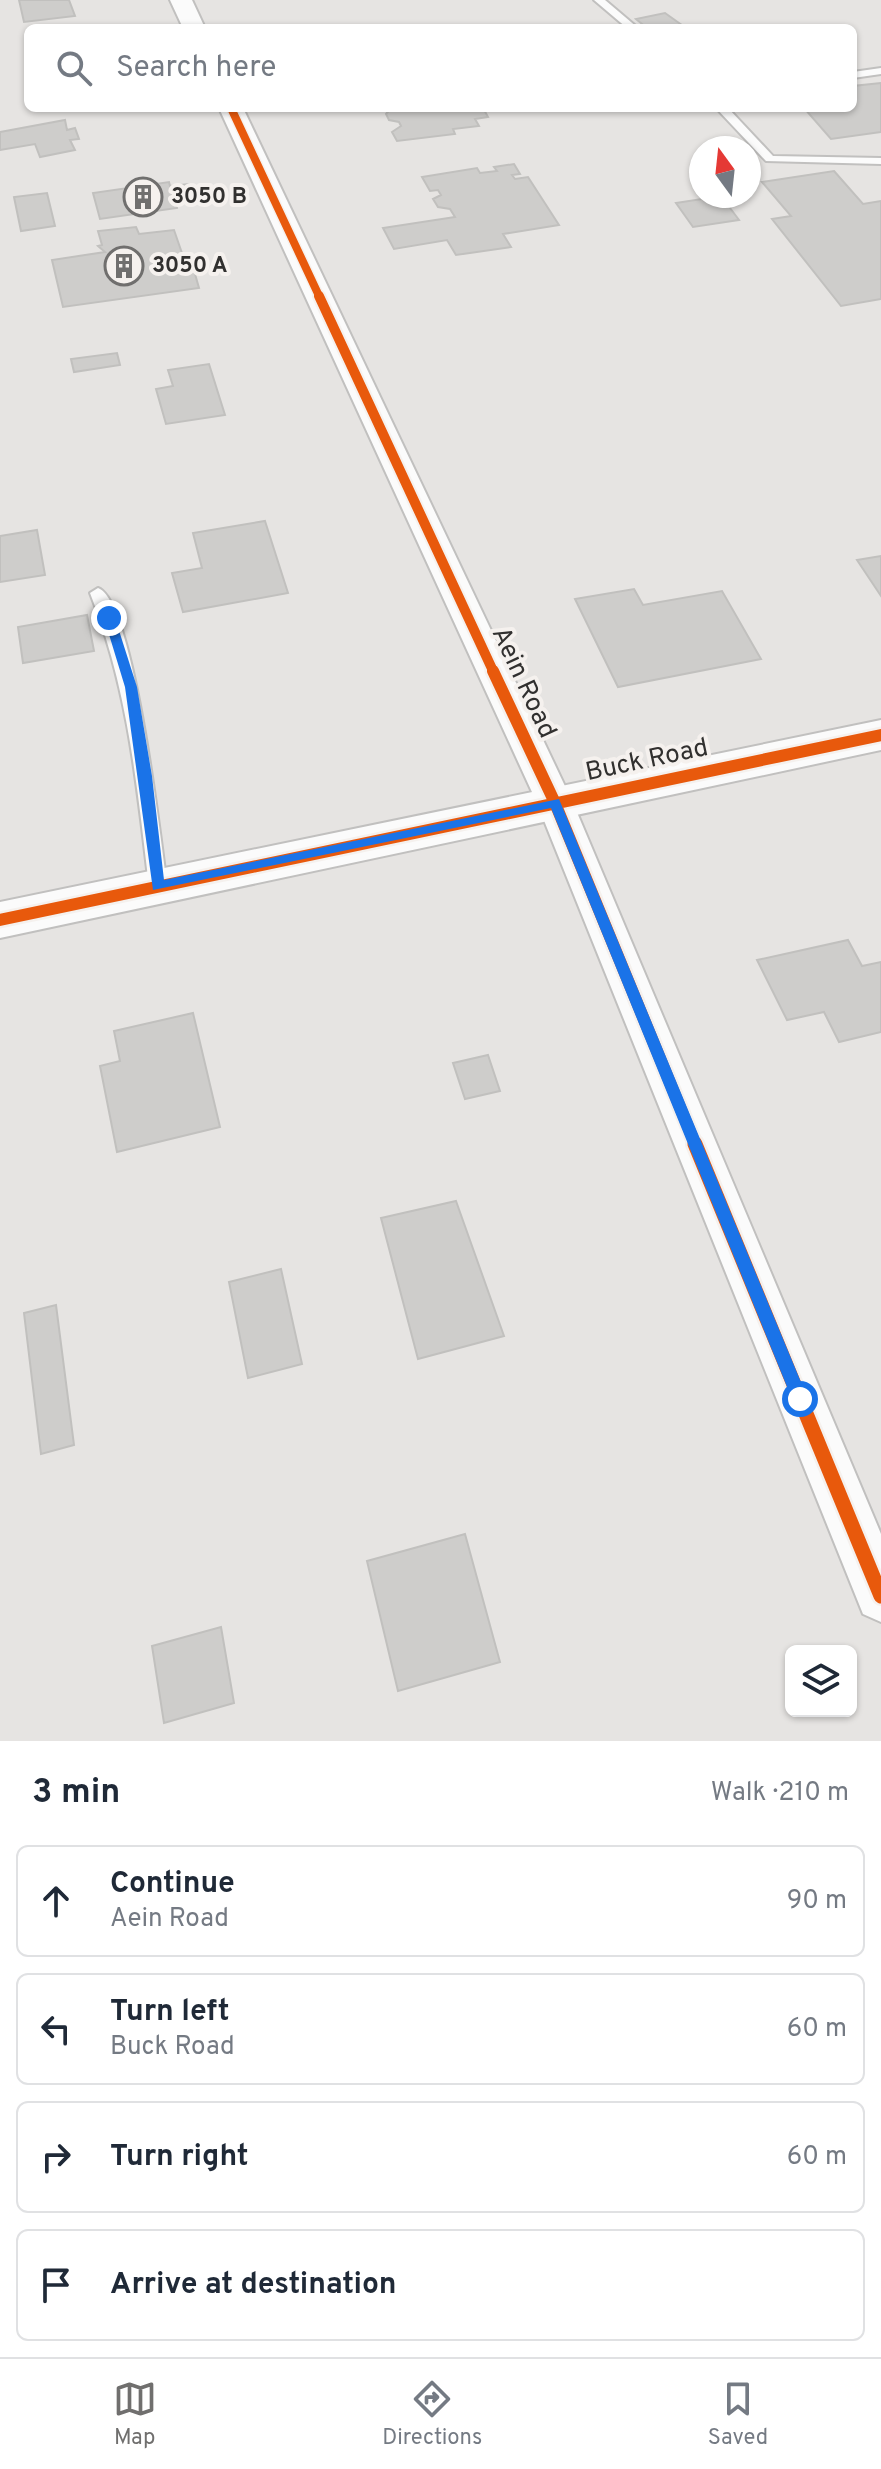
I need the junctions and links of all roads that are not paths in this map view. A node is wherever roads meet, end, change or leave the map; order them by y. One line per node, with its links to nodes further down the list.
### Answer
1 (181, 0): 3 (street)
2 (599, 0): 4 (lane)
3 (192, 24)
4 (628, 24)
5 (881, 71): 6 (lane)
6 (857, 74)
7 (233, 112): 12 (street, Aein Road)
8 (726, 112): 9 (lane)
9 (881, 161)
10 (98, 593): 13 (lane)
11 (881, 735): 12 (street, Buck Road)
12 (555, 803): 13 (street, Buck Road); 15 (street, Aein Road)
13 (158, 886): 14 (street, Buck Road)
14 (0, 920)
15 (881, 1596)

